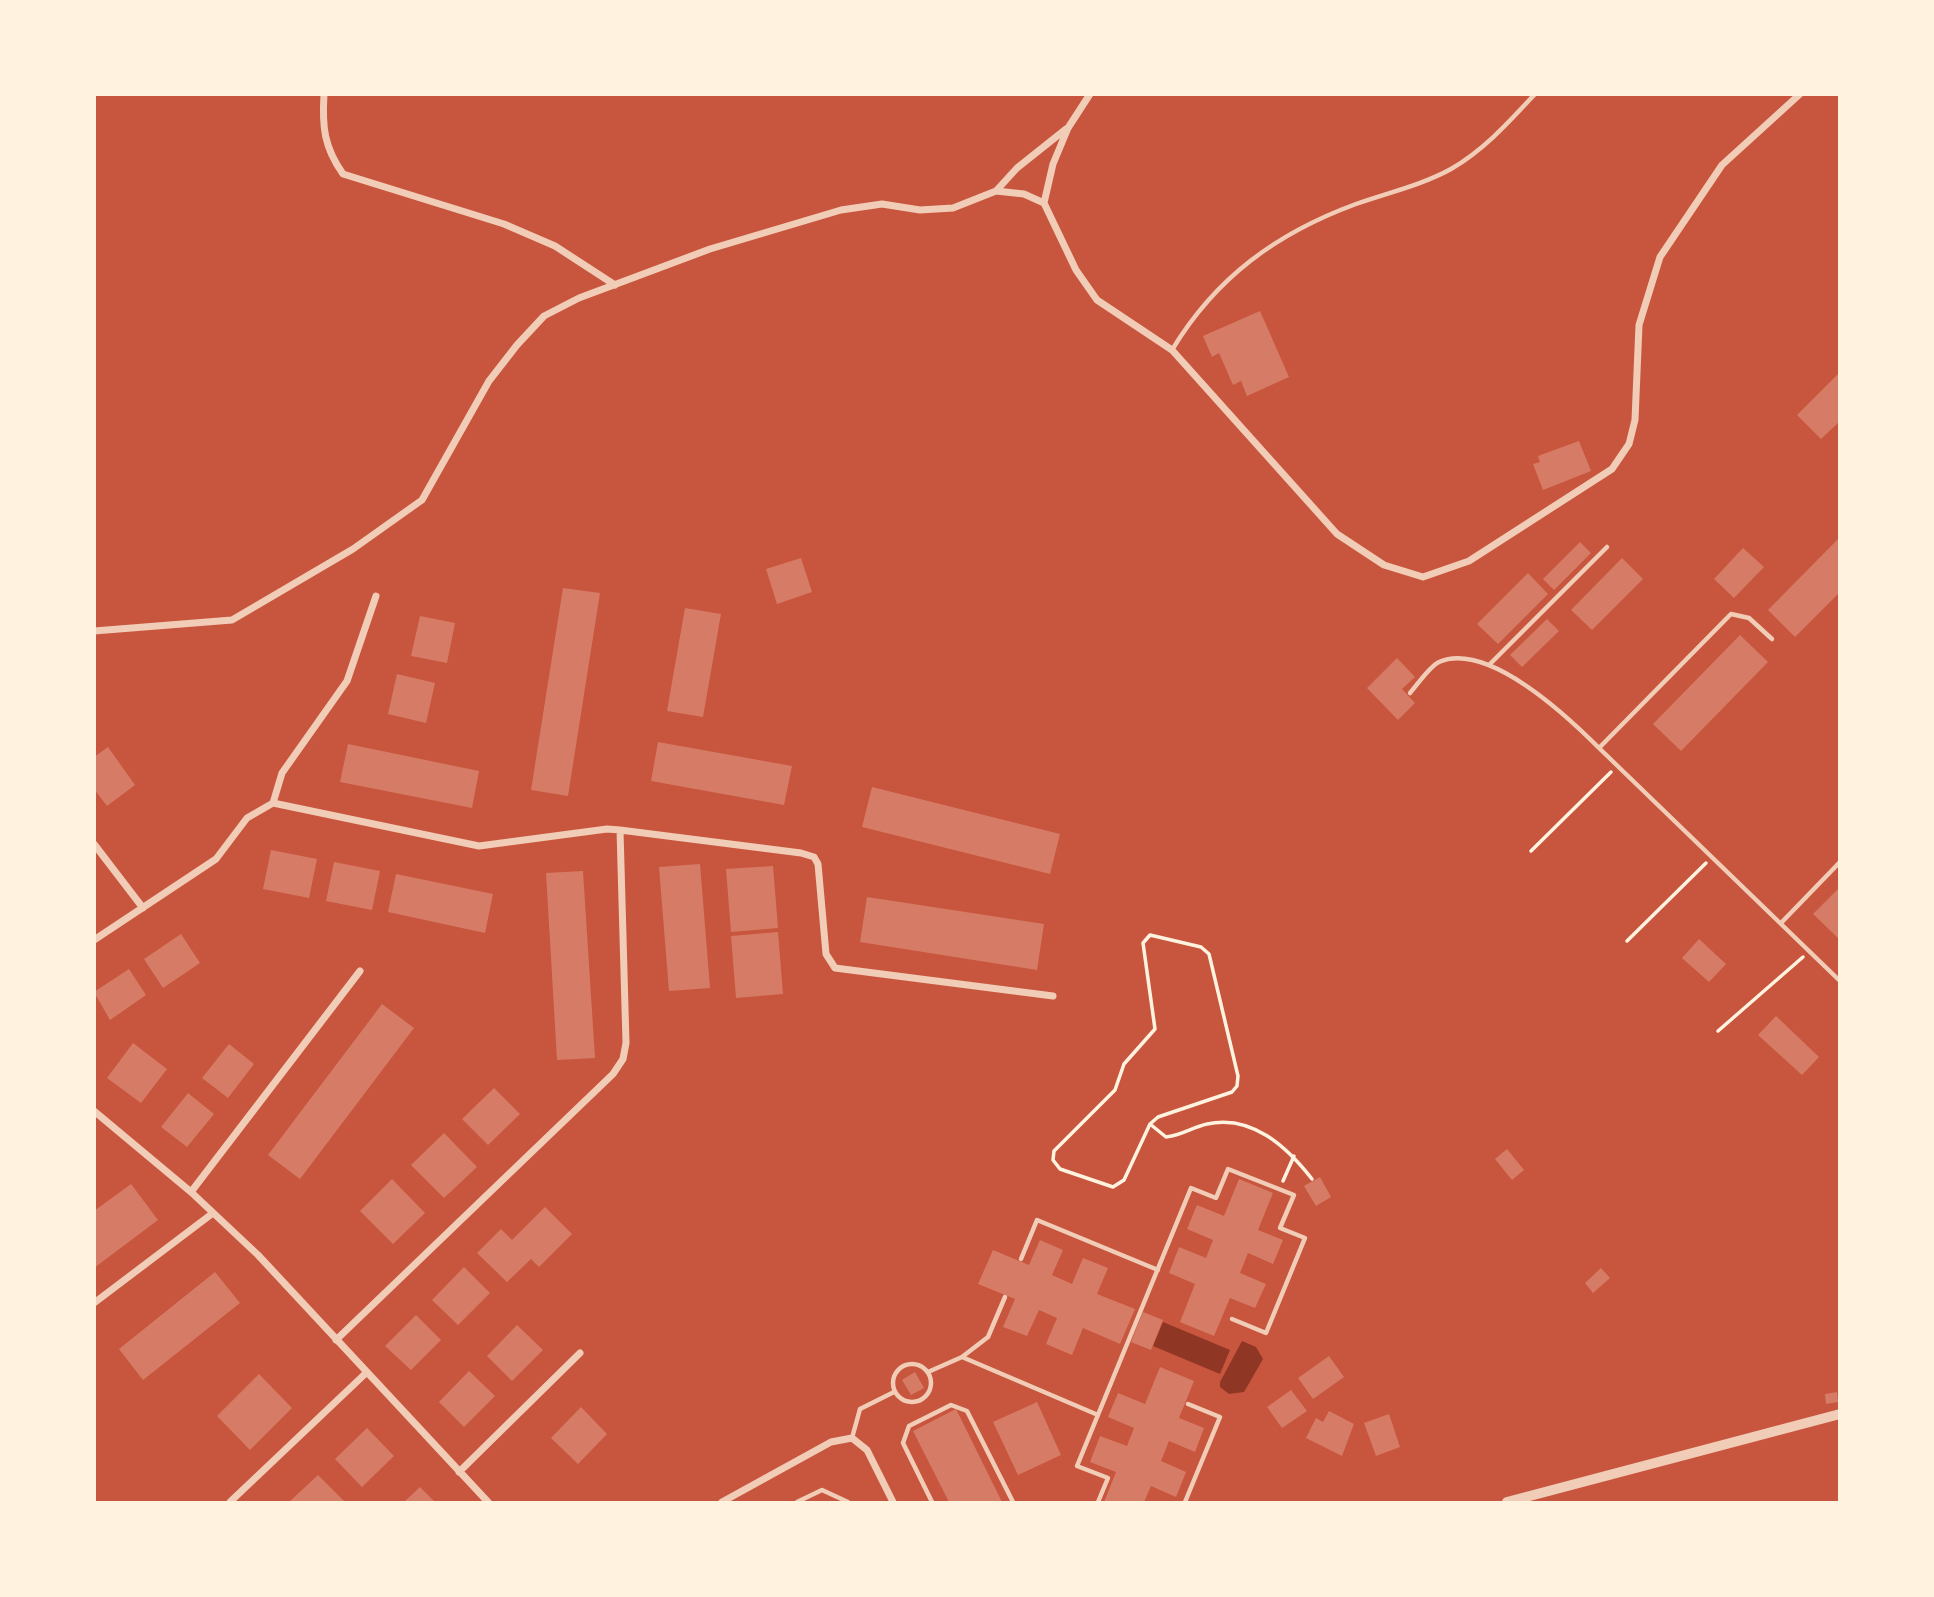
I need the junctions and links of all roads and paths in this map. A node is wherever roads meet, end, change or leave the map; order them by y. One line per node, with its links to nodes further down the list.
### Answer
1 (324, 94): 8 (street)
2 (1090, 94): 5 (street)
3 (1535, 94): 9 (lane)
4 (1800, 94): 9 (street)
5 (1068, 128): 6 (street); 7 (street)
6 (996, 191): 7 (street); 8 (street)
7 (1044, 202): 9 (street)
8 (615, 285): 12 (street)
9 (1172, 350)
10 (1607, 547): 14 (lane)
11 (376, 596): 18 (street)
12 (94, 631)
13 (1772, 639): 16 (lane)
14 (1489, 665): 15 (lane); 16 (lane)
15 (1410, 693)
16 (1599, 748): 17 (lane)
17 (1618, 765): 21 (path); 22 (lane)
18 (273, 803): 19 (street); 24 (street)
19 (620, 830): 31 (street); 45 (street)
20 (94, 844): 24 (street)
21 (1531, 851)
22 (1712, 857): 25 (lane); 27 (path)
23 (1839, 862): 25 (lane)
24 (143, 908): 26 (street)
25 (1781, 923): 28 (lane)
26 (94, 940)
27 (1627, 941)
28 (1810, 951): 30 (lane); 32 (path)
29 (360, 971): 38 (street)
30 (1839, 981)
31 (1053, 996)
32 (1718, 1031)
33 (94, 1111): 38 (street)
34 (1150, 1124): 34 (path); 35 (path)
35 (1294, 1156): 36 (path); 37 (path)
36 (1312, 1179)
37 (1279, 1189): 41 (lane); 44 (lane)
38 (191, 1192): 39 (street)
39 (213, 1213): 43 (street); 45 (street)
40 (1021, 1259): 41 (lane)
41 (1157, 1270): 53 (lane)
42 (1004, 1297): 47 (lane)
43 (94, 1303)
44 (1232, 1319)
45 (336, 1340): 49 (street)
46 (580, 1353): 55 (street)
47 (962, 1357): 48 (lane); 53 (lane)
48 (928, 1372): 50 (lane); 50 (lane)
49 (366, 1373): 55 (street); 57 (street)
50 (894, 1392): 54 (lane)
51 (1188, 1404): 66 (lane)
52 (1839, 1414): 67 (street)
53 (1098, 1415): 65 (lane)
54 (852, 1438): 56 (street); 59 (street)
55 (459, 1472): 58 (street)
56 (892, 1500): 62 (lane)
57 (230, 1503)
58 (488, 1503)
59 (722, 1503)
60 (797, 1503): 61 (lane)
61 (848, 1503)
62 (882, 1503)
63 (932, 1503): 64 (lane)
64 (1013, 1503)
65 (1098, 1503)
66 (1185, 1503)
67 (1507, 1503)

